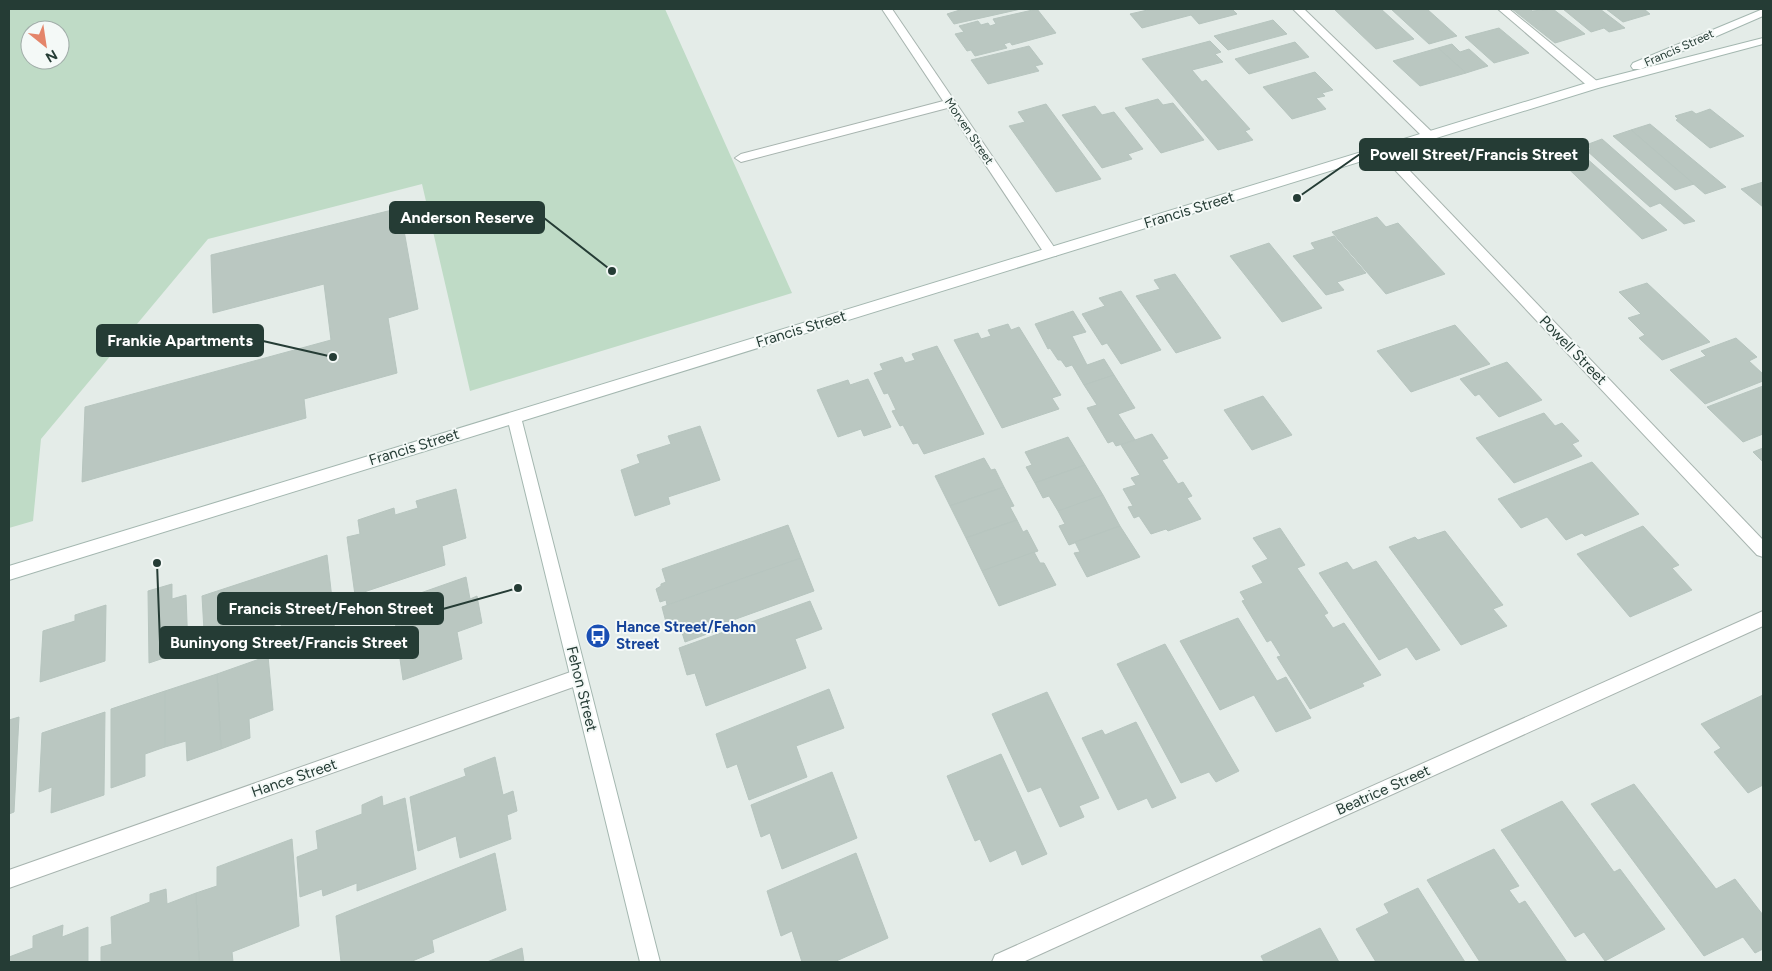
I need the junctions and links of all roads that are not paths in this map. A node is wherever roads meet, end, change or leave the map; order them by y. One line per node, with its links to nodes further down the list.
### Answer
1 (887, 9): 7 (street, Morven Street)
2 (1298, 9): 8 (street)
3 (1503, 9): 6 (street)
4 (1763, 12): 6 (street, Francis Street)
5 (1763, 41): 6 (street, Francis Street)
6 (1594, 85): 8 (street, Francis Street)
7 (951, 103): 10 (street); 11 (street, Morven Street)
8 (1429, 136): 9 (street, Francis Street)
9 (1383, 150): 11 (street, Francis Street); 13 (street, Powell Street)
10 (741, 158)
11 (1051, 253): 12 (street, Francis Street)
12 (514, 416): 14 (street, Francis Street); 16 (street, Fehon Street)
13 (1763, 550)
14 (9, 573)
15 (1763, 618): 19 (street, Beatrice Street)
16 (579, 677): 17 (street, Hance Street); 18 (street, Fehon Street)
17 (9, 880)
18 (650, 962)
19 (1002, 962)

